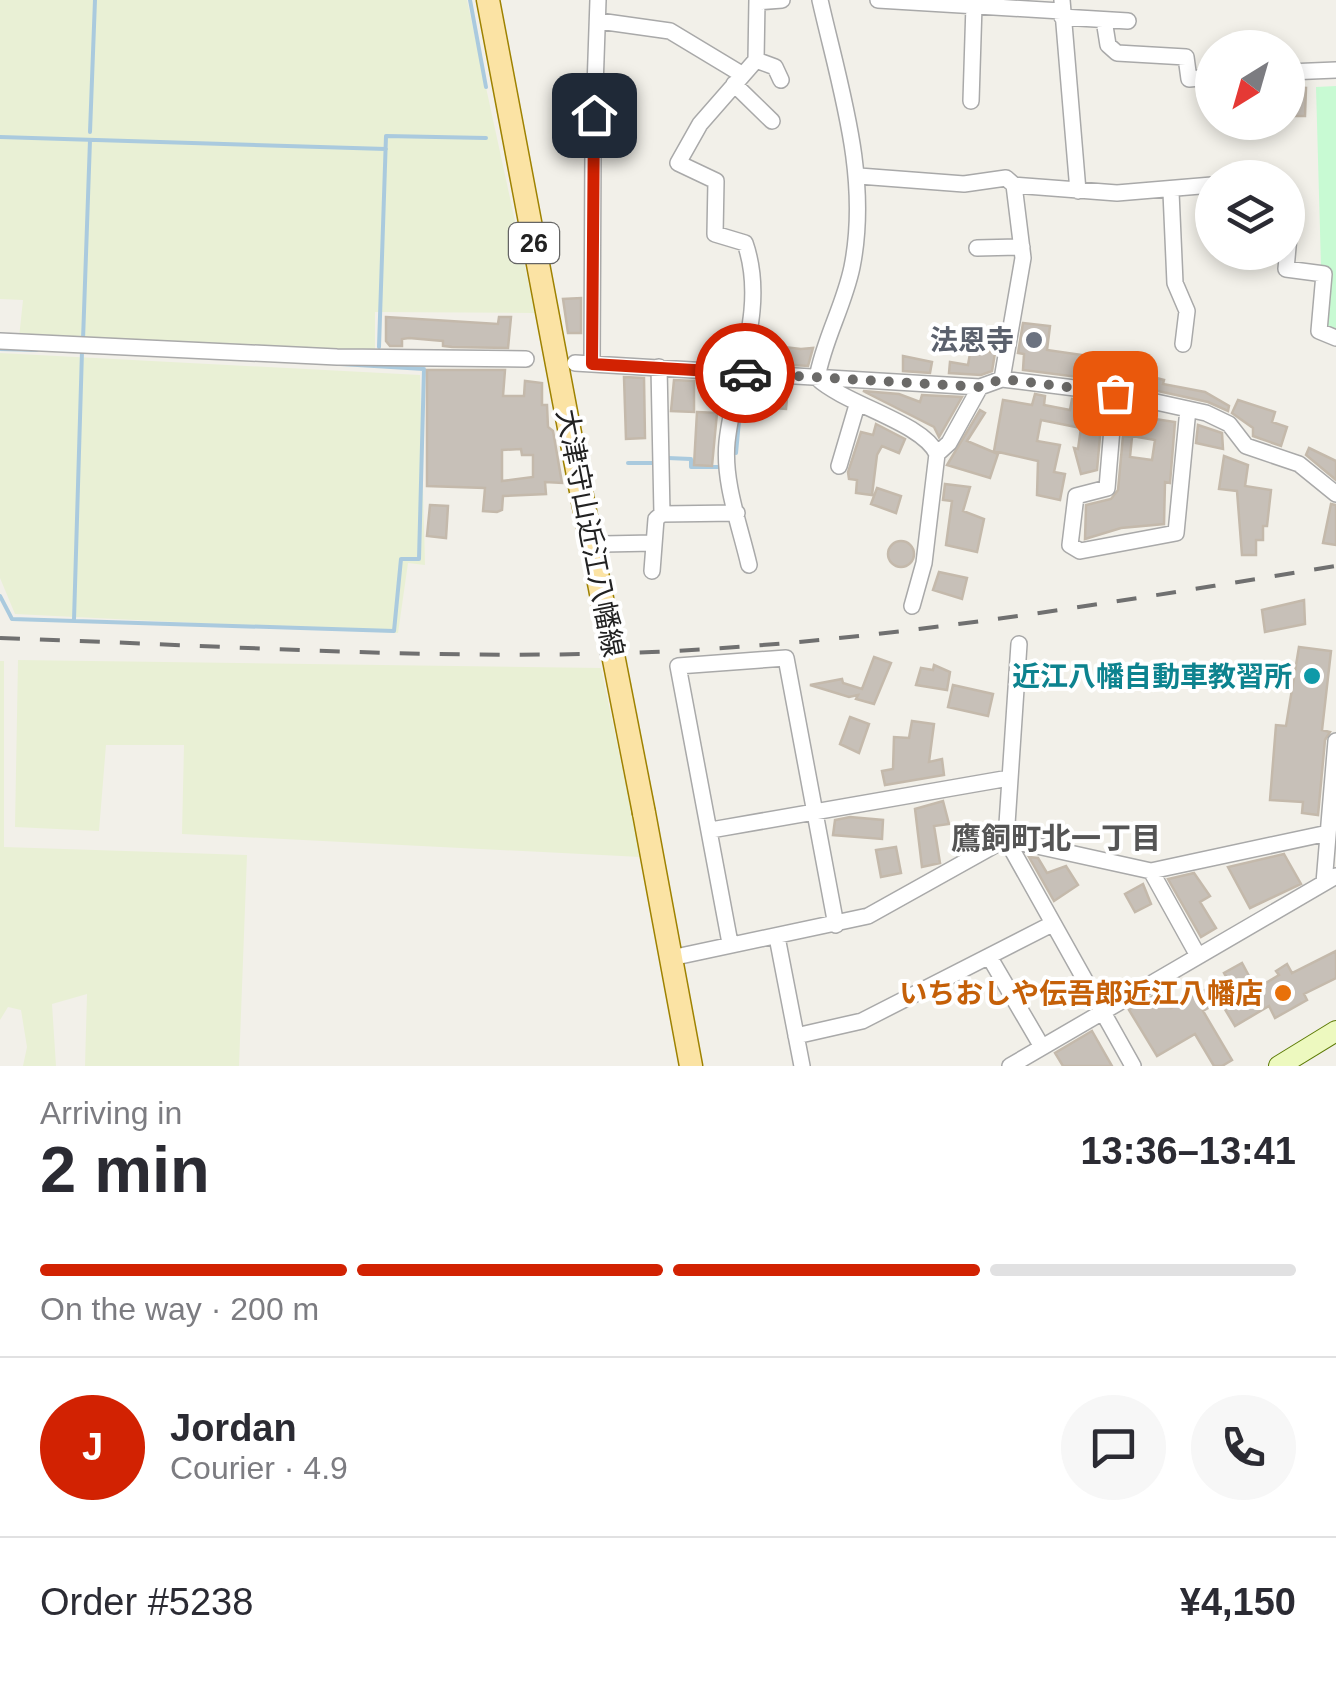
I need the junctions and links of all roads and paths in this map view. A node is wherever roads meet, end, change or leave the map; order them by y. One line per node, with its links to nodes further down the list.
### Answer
1 (488, 0): 66 (main road, 大津守山近江八幡線 / 26, bridge)
2 (598, 0): 10 (street)
3 (782, 0): 6 (street)
4 (820, 0): 20 (street)
5 (878, 0): 7 (street)
6 (757, 1): 12 (street)
7 (974, 6): 8 (street); 18 (street)
8 (1062, 9): 9 (street); 23 (street)
9 (1104, 20): 11 (street); 15 (street)
10 (599, 21): 16 (street); 33 (street)
11 (1128, 21)
12 (756, 60): 16 (street); 17 (street)
13 (1336, 70): 14 (street)
14 (1305, 71)
15 (1195, 78)
16 (738, 80): 19 (street); 35 (street)
17 (781, 80)
18 (971, 101)
19 (772, 121)
20 (859, 176): 21 (street); 36 (street)
21 (1014, 185): 23 (street); 25 (street)
22 (1195, 187): 24 (street)
23 (1078, 190): 24 (street)
24 (1171, 192): 30 (street)
25 (1022, 247): 26 (street); 37 (street)
26 (977, 248)
27 (1294, 270): 28 (street)
28 (1336, 338)
29 (0, 341): 31 (street)
30 (1183, 344)
31 (526, 359)
32 (575, 364): 33 (street)
33 (592, 364): 34 (street)
34 (659, 366): 35 (street); 46 (street)
35 (740, 373): 36 (street); 45 (street)
36 (817, 378): 38 (street); 40 (street)
37 (1002, 379): 38 (street); 39 (street)
38 (980, 387): 42 (street)
39 (1115, 393): 41 (street); 41 (street)
40 (856, 405): 42 (street); 43 (street)
41 (1188, 409): 44 (street)
42 (937, 454): 51 (street)
43 (839, 466)
44 (1336, 494)
45 (736, 513): 46 (street); 49 (street)
46 (662, 514): 48 (street)
47 (604, 544): 48 (street)
48 (654, 544): 50 (street)
49 (749, 565)
50 (652, 570)
51 (912, 606)
52 (1019, 644): 54 (street)
53 (1336, 741): 57 (street)
54 (1010, 778): 55 (street); 58 (street)
55 (816, 812): 56 (street); 56 (street); 62 (street)
56 (711, 830): 64 (street)
57 (1328, 833): 59 (street); 60 (street)
58 (1006, 839): 59 (street); 61 (street); 62 (street)
59 (1150, 871): 65 (street)
60 (1330, 879): 65 (street)
61 (1052, 924): 67 (street); 68 (street)
62 (836, 926): 63 (street)
63 (777, 936): 64 (street); 70 (street)
64 (730, 943): 66 (street)
65 (1196, 954): 68 (street)
66 (671, 958): 72 (main road, 大津守山近江八幡線 / 26)
67 (990, 958): 70 (street); 71 (street)
68 (1100, 1012): 71 (street); 75 (street)
69 (1336, 1032): 76 (street)
70 (796, 1036): 73 (street)
71 (1042, 1047): 74 (street)
72 (691, 1066)
73 (802, 1066)
74 (1010, 1066)
75 (1133, 1066)
76 (1279, 1066)

